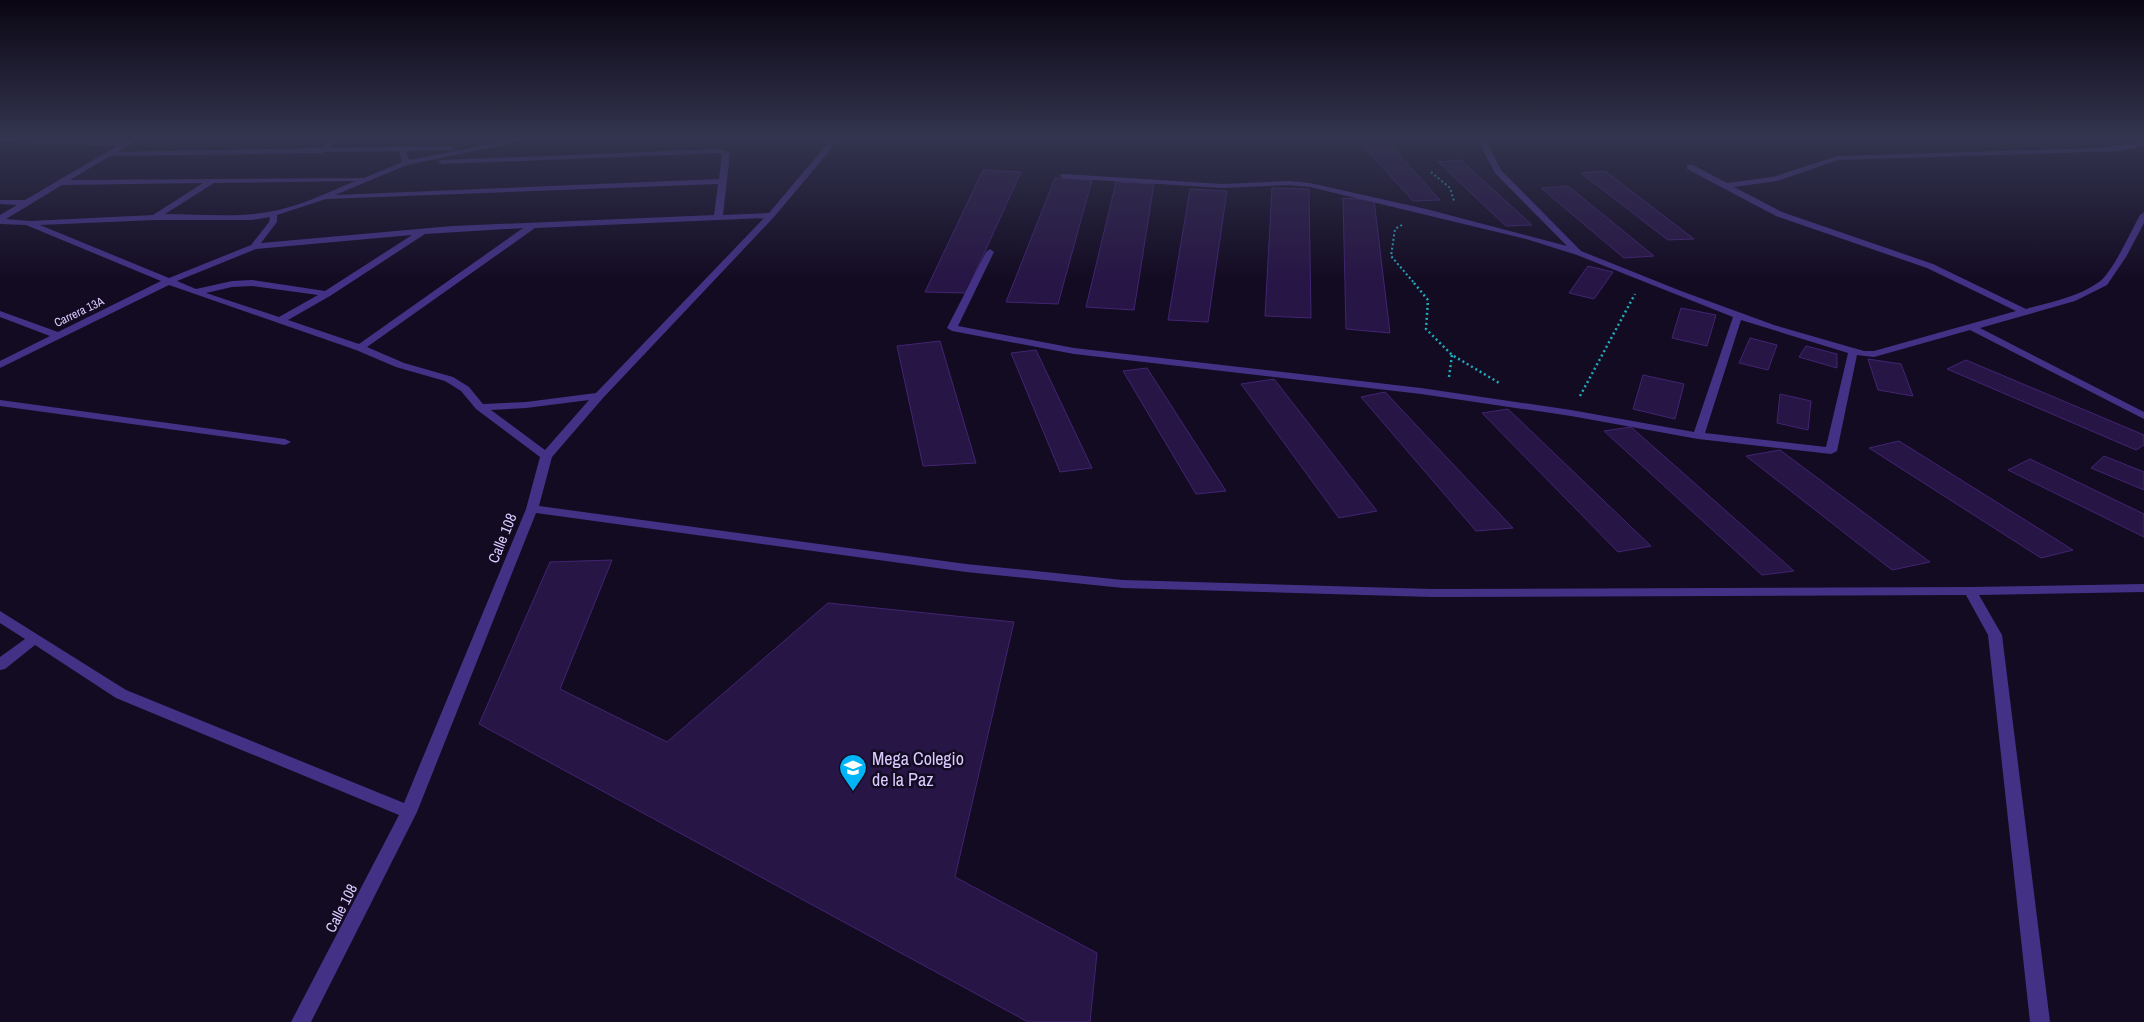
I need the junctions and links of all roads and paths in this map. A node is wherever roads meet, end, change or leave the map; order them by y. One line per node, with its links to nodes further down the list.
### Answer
1 (56, 185): 16 (street)
2 (205, 185): 22 (street)
3 (354, 185): 14 (street)
4 (636, 185): 14 (street)
5 (723, 185): 23 (street)
6 (797, 185): 19 (street, Calle 108)
7 (1202, 185): 8 (street)
8 (1252, 185)
9 (1307, 185): 17 (street)
10 (1447, 185): 21 (path)
11 (1512, 185): 30 (street)
12 (1734, 185): 13 (street)
13 (1725, 186): 35 (street)
14 (322, 198): 18 (street)
15 (0, 202): 16 (street)
16 (29, 203): 24 (street)
17 (1426, 210): 21 (street); 44 (path)
18 (272, 214): 22 (street); 28 (street)
19 (771, 215): 23 (street, Carrera 13A); 45 (street, Calle 108)
20 (2144, 215): 35 (street)
21 (1450, 216): 30 (street)
22 (155, 217): 25 (street)
23 (718, 218): 26 (street, Carrera 13A)
24 (0, 220): 25 (street)
25 (27, 224): 32 (street)
26 (532, 226): 27 (street, Carrera 13A); 41 (street)
27 (422, 232): 28 (street, Carrera 13A); 34 (street)
28 (254, 247): 32 (street, Carrera 13A)
29 (990, 252): 48 (street)
30 (1580, 253): 31 (street)
31 (1627, 273): 37 (street); 48 (path)
32 (169, 281): 33 (street); 40 (street, Carrera 13A)
33 (195, 292): 34 (street); 38 (street)
34 (327, 294): 38 (street)
35 (2025, 312): 39 (street)
36 (0, 314): 40 (street)
37 (1738, 315): 42 (street); 50 (street)
38 (280, 321): 41 (street)
39 (1971, 327): 42 (street); 49 (street)
40 (58, 336): 43 (street, Carrera 13A)
41 (360, 348): 47 (street)
42 (1853, 352): 50 (street)
43 (0, 365)
44 (1503, 385)
45 (599, 396): 47 (street); 52 (street, Calle 108)
46 (0, 403): 51 (street)
47 (480, 407): 52 (street)
48 (1571, 413): 50 (street)
49 (2144, 416)
50 (1698, 436)
51 (284, 442)
52 (546, 456): 53 (street, Calle 108)
53 (532, 509): 55 (street); 59 (street, Calle 108)
54 (2144, 588): 55 (street)
55 (1970, 591): 61 (street)
56 (0, 616): 57 (street)
57 (35, 638): 58 (street); 59 (street)
58 (0, 665)
59 (409, 812): 60 (street, Calle 108)
60 (301, 1022)
61 (2040, 1022)

